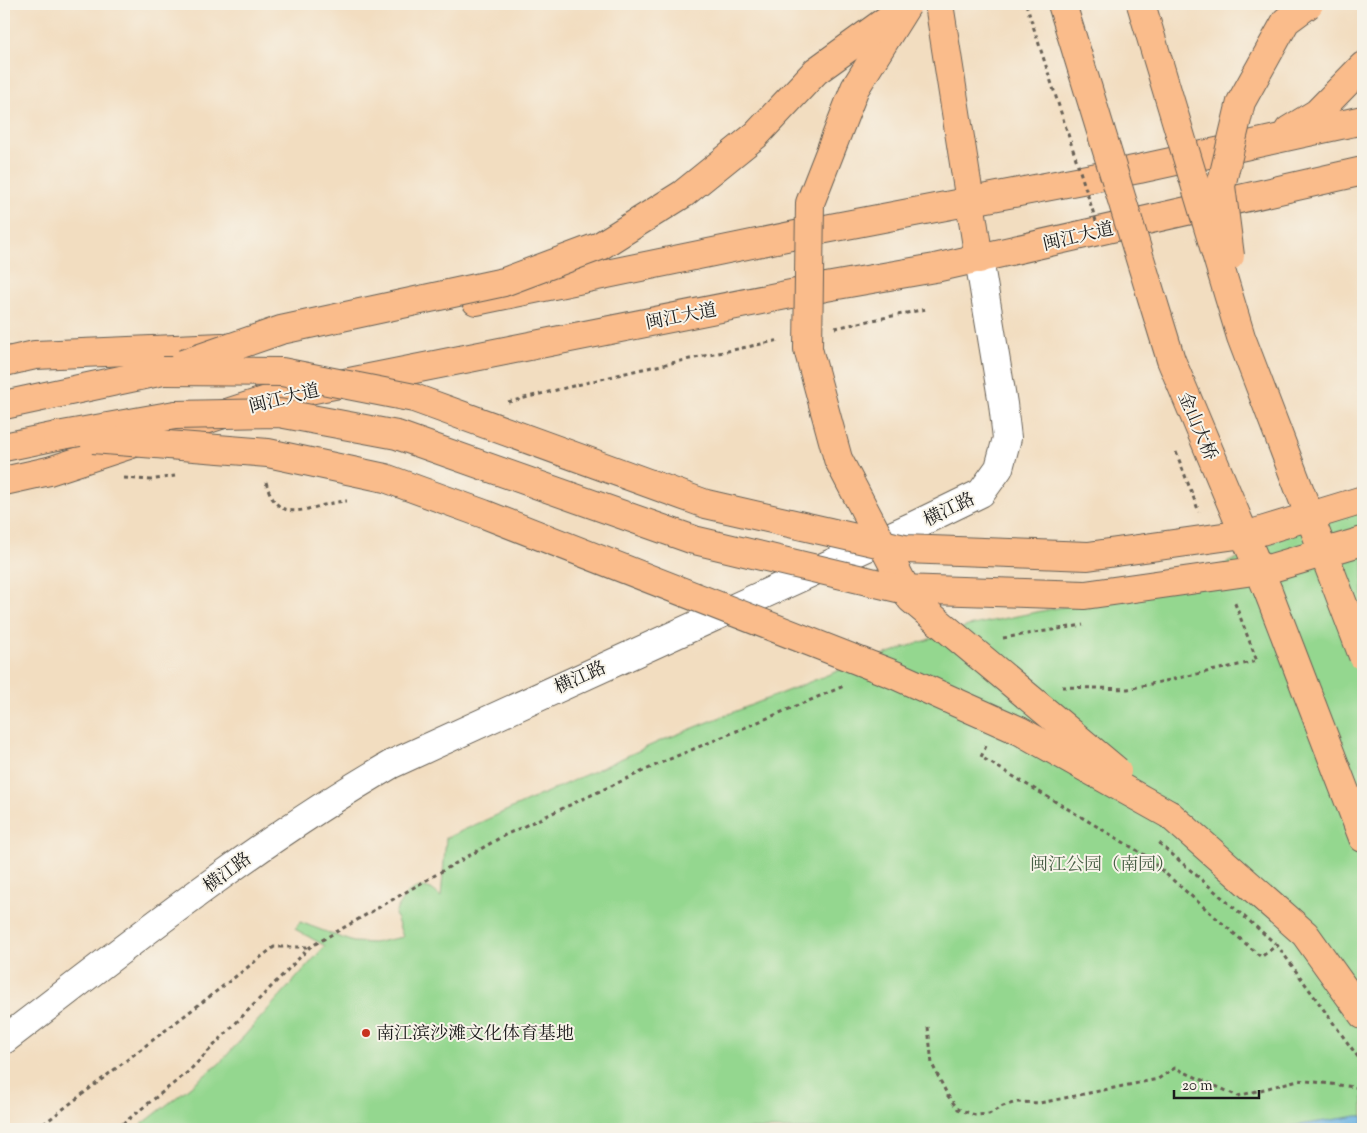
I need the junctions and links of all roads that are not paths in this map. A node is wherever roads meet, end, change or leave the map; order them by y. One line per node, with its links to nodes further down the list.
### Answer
1 (908, 4): 14 (main road, bridge); 22 (main road, bridge)
2 (939, 4): 10 (main road)
3 (1062, 4): 23 (main road, 金山大桥, bridge)
4 (1140, 4): 12 (main road, bridge)
5 (1309, 4): 12 (main road, bridge)
6 (1363, 66): 8 (main road)
7 (1363, 120): 8 (main road)
8 (1278, 138): 10 (main road)
9 (1363, 171): 11 (main road, 闽江大道)
10 (970, 202): 11 (main road); 13 (main road)
11 (979, 259): 18 (main road, 闽江大道); 25 (street, 横江路)
12 (1241, 337): 21 (main road, bridge)
13 (4, 362)
14 (164, 371): 15 (main road); 19 (main road, bridge)
15 (4, 405)
16 (57, 436): 17 (main road); 20 (main road, bridge); 22 (main road, bridge)
17 (4, 447)
18 (4, 481)
19 (1363, 500)
20 (1363, 541)
21 (1363, 656)
22 (1170, 815): 24 (main road)
23 (1363, 838)
24 (1363, 1015)
25 (4, 1040)

